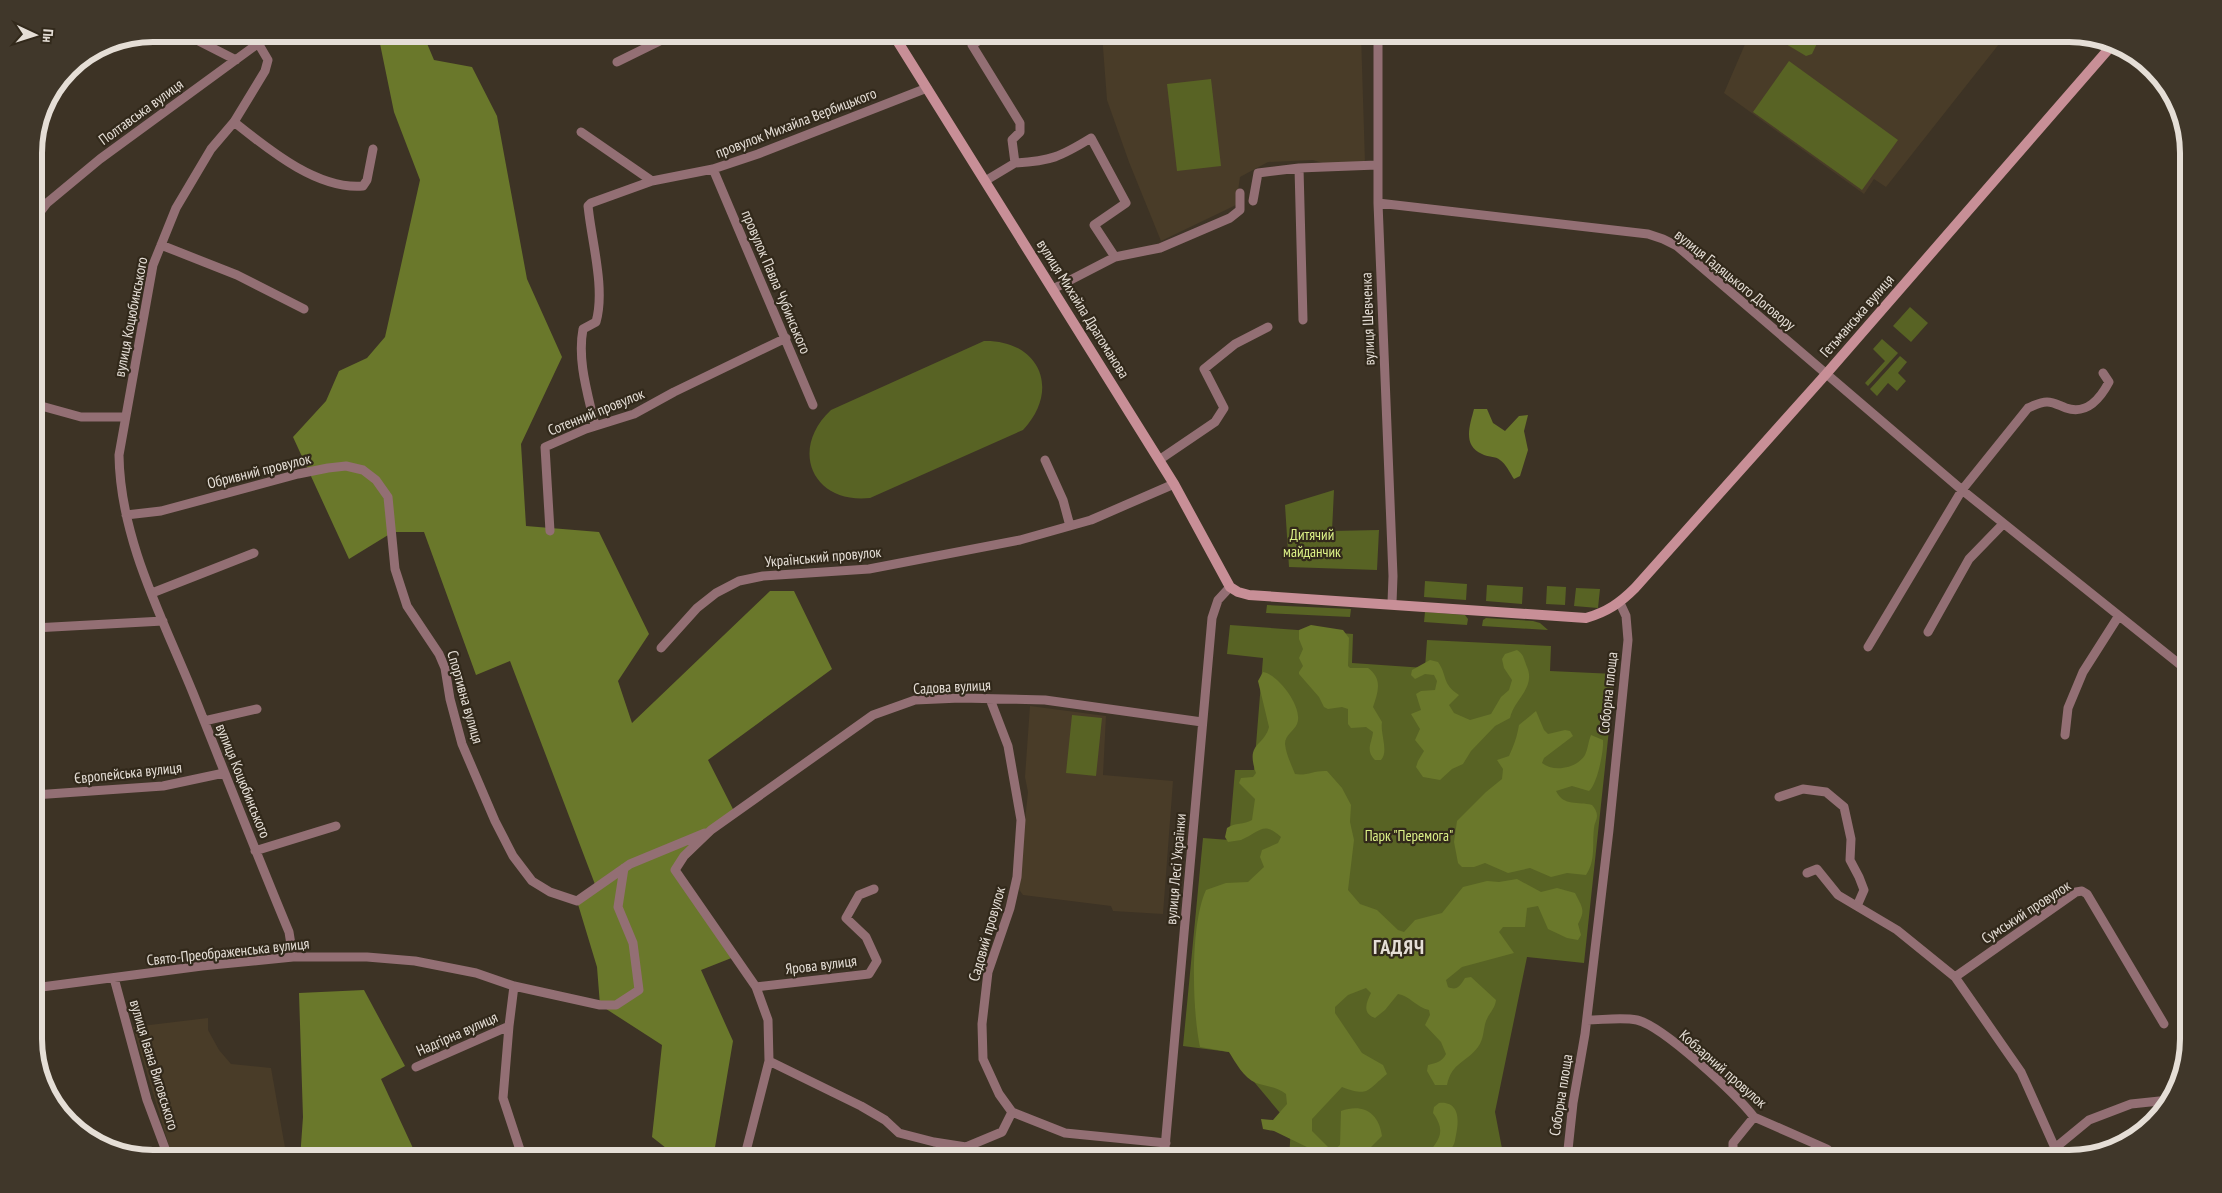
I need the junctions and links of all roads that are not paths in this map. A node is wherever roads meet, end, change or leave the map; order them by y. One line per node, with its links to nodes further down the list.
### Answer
1 (202, 43): 8 (street)
2 (258, 43): 8 (street, Полтавська вулиця); 11 (street, вулиця Коцюбинського)
3 (656, 43): 9 (street)
4 (899, 43): 10 (street, вулиця Михайла Драгоманова)
5 (975, 43): 14 (street)
6 (1378, 43): 15 (street, вулиця Шевченка)
7 (2108, 50): 32 (street, Гетьманська вулиця)
8 (236, 60): 23 (street, Полтавська вулиця)
9 (617, 62)
10 (927, 88): 17 (street, провулок Михайла Вербицького); 19 (street, вулиця Михайла Драгоманова)
11 (234, 122): 13 (street); 24 (street, вулиця Коцюбинського)
12 (581, 132): 18 (street)
13 (373, 149)
14 (1015, 163): 19 (street); 25 (street)
15 (1376, 164): 16 (street); 22 (street, вулиця Шевченка)
16 (1299, 168): 21 (street); 28 (street)
17 (713, 169): 18 (street, провулок Михайла Вербицького); 30 (street, провулок Павла Чубинського)
18 (652, 180): 36 (street, провулок Михайла Вербицького)
19 (985, 181): 26 (street, вулиця Михайла Драгоманова)
20 (1240, 194): 25 (street)
21 (1254, 201)
22 (1378, 203): 32 (street, вулиця Гадяцького Договору); 49 (street, вулиця Шевченка)
23 (43, 209)
24 (161, 245): 27 (street); 35 (street, вулиця Коцюбинського)
25 (1115, 257): 26 (street)
26 (1053, 289): 38 (street, вулиця Михайла Драгоманова)
27 (304, 309)
28 (1303, 320)
29 (1268, 327): 38 (street)
30 (786, 338): 34 (street, провулок Павла Чубинського); 36 (street, Сотенний провулок)
31 (2103, 373): 40 (street)
32 (1827, 374): 40 (street, вулиця Гадяцького Договору); 50 (street, Гетьманська вулиця)
33 (43, 406): 35 (street)
34 (813, 406)
35 (125, 417): 42 (street, вулиця Коцюбинського)
36 (595, 426): 45 (street, Сотенний провулок)
37 (1046, 460): 44 (street)
38 (1159, 460): 39 (street, вулиця Михайла Драгоманова)
39 (1174, 484): 44 (street, Український провулок); 47 (street, вулиця Михайла Драгоманова)
40 (1962, 490): 43 (street, вулиця Гадяцького Договору); 55 (street)
41 (388, 497): 42 (street, Обривний провулок); 72 (street, Спортивна вулиця)
42 (126, 516): 48 (street, вулиця Коцюбинського)
43 (2003, 524): 51 (street, вулиця Гадяцького Договору); 54 (street)
44 (1070, 526): 56 (street, Український провулок)
45 (550, 531)
46 (254, 553): 48 (street)
47 (1230, 587): 49 (street); 61 (street, вулиця Лесі Українки)
48 (152, 593): 52 (street, вулиця Коцюбинського)
49 (1392, 603): 50 (street)
50 (1620, 603): 80 (street, Соборна площа)
51 (2118, 617): 57 (street, вулиця Гадяцького Договору); 62 (street)
52 (163, 621): 53 (street); 60 (street, вулиця Коцюбинського)
53 (43, 628)
54 (1928, 632)
55 (1868, 647)
56 (661, 648)
57 (2180, 665)
58 (990, 699): 61 (street, Садова вулиця); 67 (street, Садова вулиця); 86 (street, Садовий провулок)
59 (257, 709): 60 (street, вулиця Коцюбинського)
60 (204, 721): 63 (street, вулиця Коцюбинського)
61 (1202, 722): 88 (street, вулиця Лесі Українки)
62 (2065, 735)
63 (224, 773): 64 (street, Європейська вулиця); 68 (street, вулиця Коцюбинського)
64 (43, 794)
65 (1780, 797): 73 (street)
66 (336, 826): 68 (street, вулиця Коцюбинського)
67 (711, 830): 69 (street, Садова вулиця); 79 (street, Садова вулиця)
68 (256, 851): 74 (street, вулиця Коцюбинського)
69 (624, 868): 72 (street, Садова вулиця); 77 (street, Свято-Преображенська вулиця)
70 (1807, 872): 73 (street)
71 (874, 889): 79 (street, Ярова вулиця)
72 (577, 901)
73 (1857, 906): 75 (street)
74 (293, 957): 76 (street, Свято-Преображенська вулиця); 77 (street, Свято-Преображенська вулиця)
75 (1955, 976): 81 (street, Сумський провулок); 89 (street)
76 (114, 978): 78 (street, Свято-Преображенська вулиця); 90 (street, вулиця Івана Виговського)
77 (514, 986): 82 (street, Надгірна вулиця)
78 (43, 987)
79 (756, 987): 83 (street)
80 (1587, 1020): 87 (street, Кобзарний провулок); 94 (street, Соборна площа)
81 (2164, 1024)
82 (509, 1026): 84 (street, Надгірна вулиця); 91 (street, Надгірна вулиця)
83 (769, 1061): 86 (street); 92 (street)
84 (416, 1067)
85 (2161, 1101): 89 (street)
86 (1012, 1112): 88 (street)
87 (1754, 1117): 95 (street); 96 (street, Кобзарний провулок)
88 (1166, 1143): 93 (street, вулиця Лесі Українки)
89 (2055, 1148)
90 (166, 1150)
91 (521, 1150)
92 (746, 1150)
93 (1165, 1150)
94 (1568, 1150)
95 (1733, 1150)
96 (1828, 1150)

